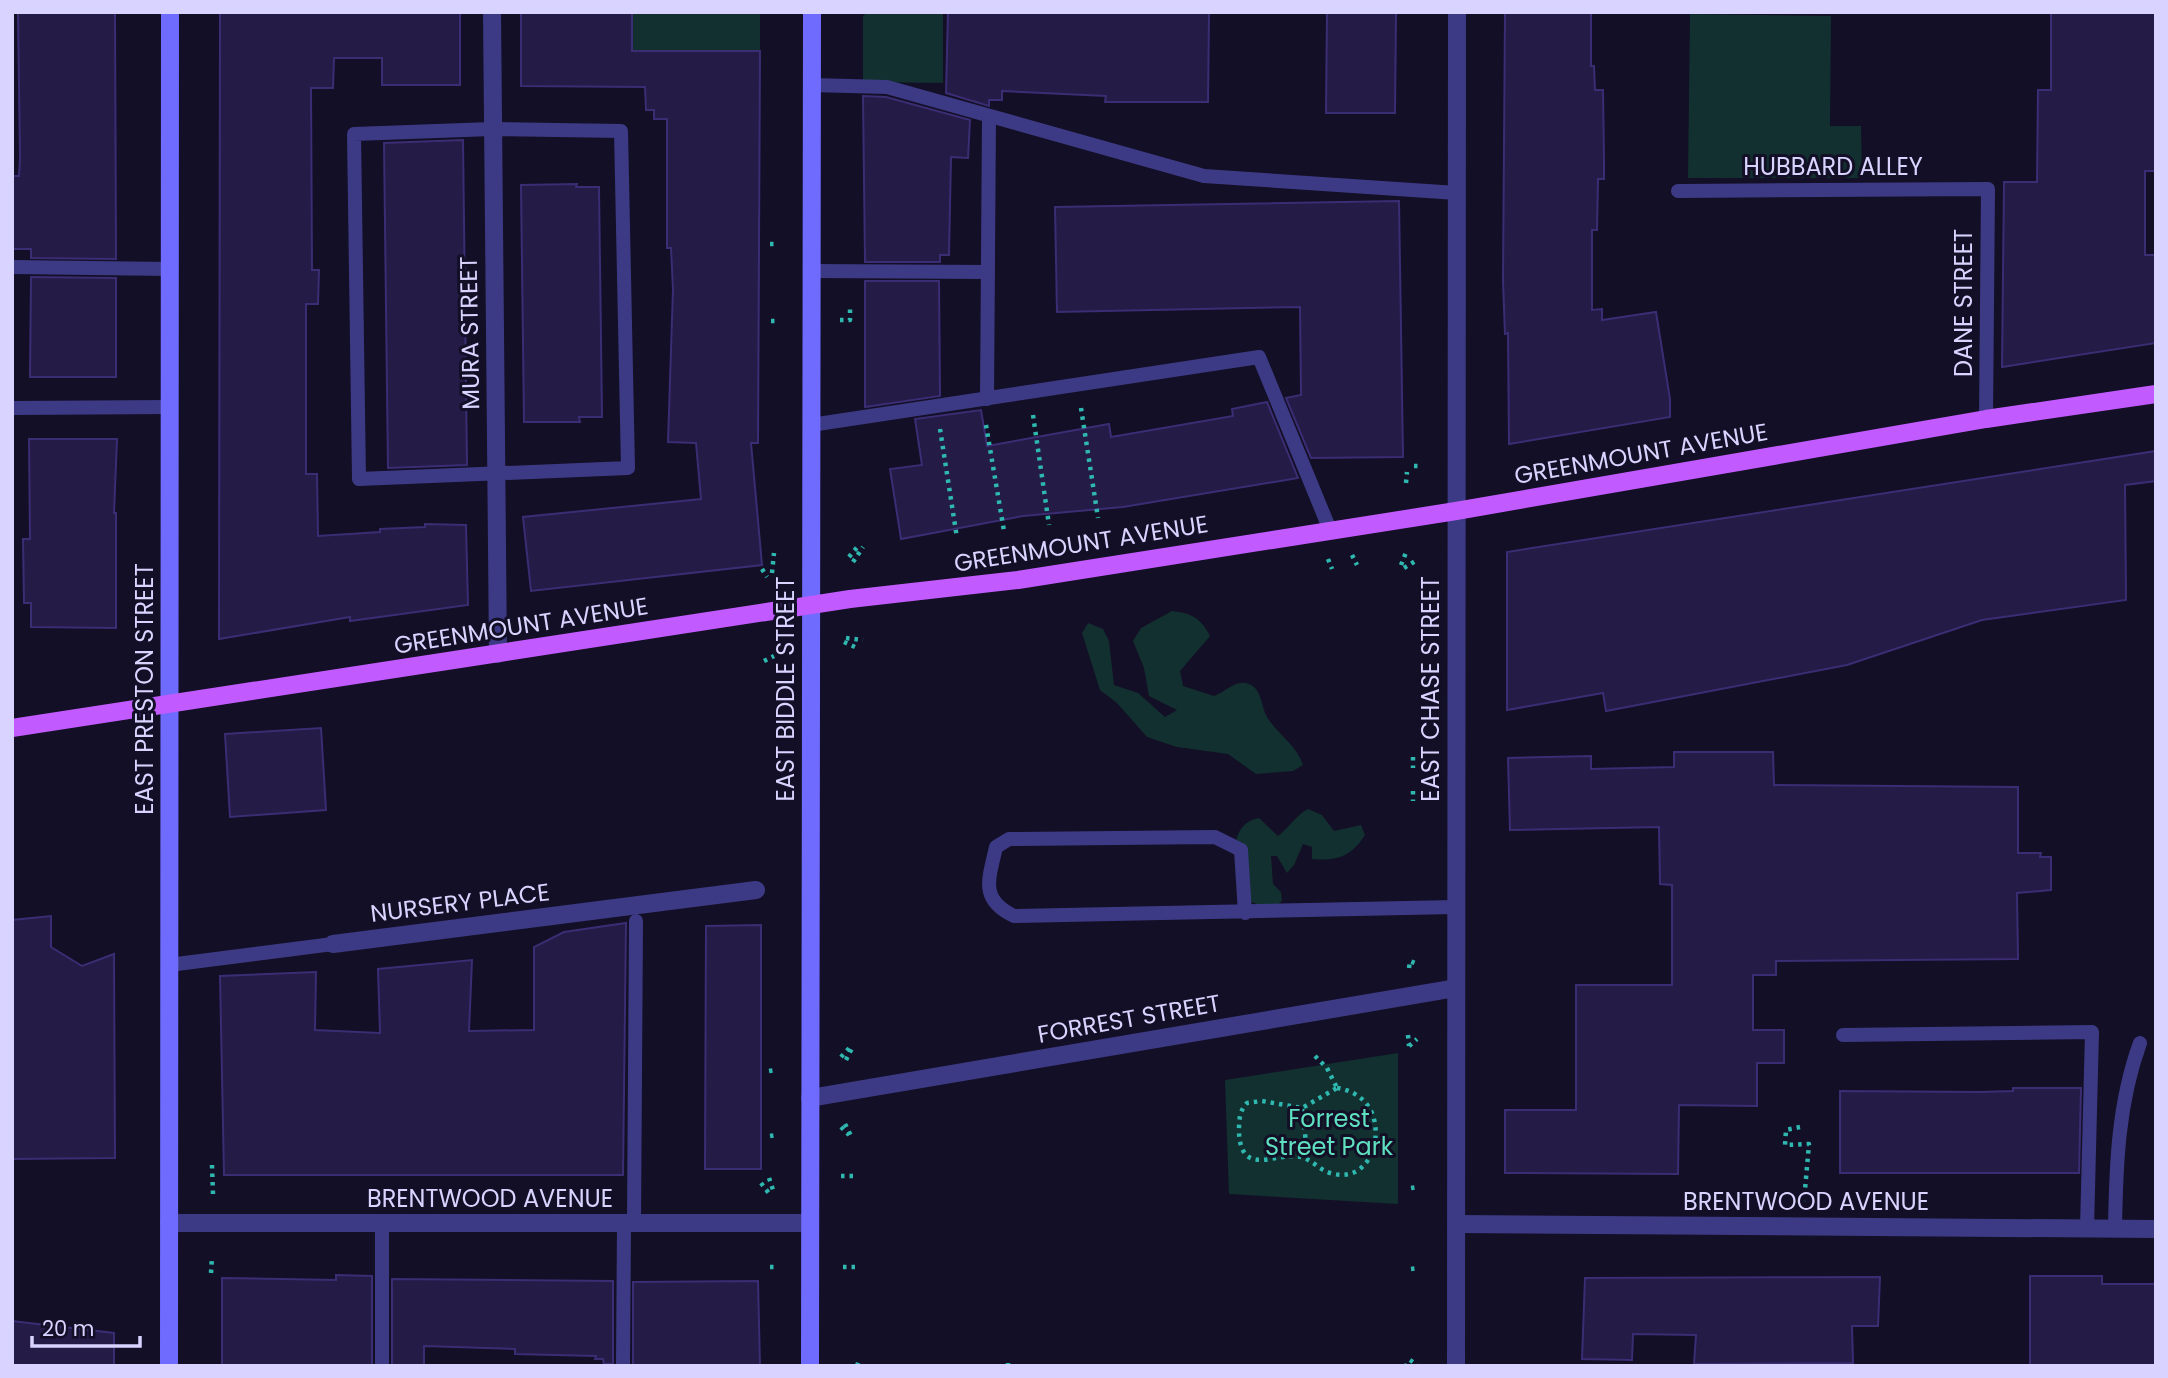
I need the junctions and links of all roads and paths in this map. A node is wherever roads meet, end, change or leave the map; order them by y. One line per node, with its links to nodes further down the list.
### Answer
1 (170, 12): 12 (main road, EAST PRESTON STREET)
2 (492, 12): 7 (street, MURA STREET)
3 (812, 12): 5 (main road, EAST BIDDLE STREET)
4 (1457, 12): 10 (street, EAST CHASE STREET)
5 (811, 85): 6 (lane); 13 (main road, EAST BIDDLE STREET)
6 (989, 116): 10 (lane); 14 (lane)
7 (492, 129): 27 (street, MURA STREET); 27 (lane); 27 (lane)
8 (1988, 189): 9 (lane, HUBBARD ALLEY); 24 (lane, DANE STREET)
9 (1678, 191)
10 (1457, 193): 29 (street, EAST CHASE STREET)
11 (12, 267): 12 (lane)
12 (170, 269): 21 (main road, EAST PRESTON STREET)
13 (811, 271): 14 (lane); 25 (main road, EAST BIDDLE STREET)
14 (988, 272): 20 (lane)
15 (850, 308): 16 (path)
16 (839, 320)
17 (1078, 385): 18 (lane); 30 (path); 32 (lane)
18 (1030, 392): 20 (lane); 31 (path)
19 (2156, 394): 24 (main road, GREENMOUNT AVENUE)
20 (985, 399): 22 (lane); 33 (path)
21 (170, 407): 23 (lane); 51 (main road, EAST PRESTON STREET)
22 (937, 407): 25 (lane); 34 (path)
23 (12, 408)
24 (1986, 418): 29 (main road, GREENMOUNT AVENUE)
25 (811, 425): 45 (main road, EAST BIDDLE STREET)
26 (1408, 472): 28 (path)
27 (496, 474): 49 (street, MURA STREET)
28 (1406, 483)
29 (1456, 511): 32 (main road, GREENMOUNT AVENUE); 54 (street, EAST CHASE STREET)
30 (1098, 517)
31 (1049, 525)
32 (1330, 530): 45 (main road, GREENMOUNT AVENUE)
33 (1004, 531)
34 (957, 538)
35 (1407, 550): 40 (path)
36 (774, 553): 43 (path)
37 (1352, 555): 42 (path)
38 (849, 556): 41 (path)
39 (1328, 559): 44 (path)
40 (1417, 560)
41 (853, 562)
42 (1357, 565)
43 (762, 569)
44 (1332, 569)
45 (811, 607): 49 (main road, GREENMOUNT AVENUE); 70 (main road, EAST BIDDLE STREET)
46 (863, 640): 47 (path)
47 (855, 647)
48 (765, 653): 50 (path)
49 (498, 654): 51 (main road, GREENMOUNT AVENUE)
50 (774, 656)
51 (170, 705): 52 (main road, GREENMOUNT AVENUE); 60 (main road, EAST PRESTON STREET)
52 (12, 728)
53 (756, 890): 57 (street, NURSERY PLACE)
54 (1455, 907): 55 (lane); 61 (street, EAST CHASE STREET)
55 (1245, 912): 55 (lane)
56 (636, 920): 84 (lane)
57 (333, 944): 60 (lane, NURSERY PLACE)
58 (1410, 961): 59 (path)
59 (1417, 964)
60 (170, 965): 82 (main road, EAST PRESTON STREET)
61 (1456, 988): 70 (street, FORREST STREET); 86 (street, EAST CHASE STREET)
62 (1408, 1035): 64 (path)
63 (1843, 1035): 88 (lane)
64 (1417, 1039)
65 (2140, 1043): 89 (lane)
66 (853, 1046): 68 (path)
67 (1315, 1056): 69 (path)
68 (843, 1058)
69 (1337, 1088): 71 (path); 75 (path)
70 (810, 1098): 85 (main road, EAST BIDDLE STREET)
71 (1302, 1108): 75 (path); 75 (path)
72 (1800, 1127): 87 (path)
73 (776, 1135): 74 (path)
74 (770, 1136)
75 (1308, 1160)
76 (212, 1165): 81 (path)
77 (841, 1176): 78 (path)
78 (853, 1177)
79 (769, 1178): 80 (path)
80 (761, 1183)
81 (213, 1194)
82 (169, 1223): 83 (street, BRENTWOOD AVENUE); 99 (main road, EAST PRESTON STREET)
83 (382, 1223): 84 (street, BRENTWOOD AVENUE); 100 (lane)
84 (629, 1223): 85 (street, BRENTWOOD AVENUE); 101 (lane)
85 (810, 1223): 102 (main road, EAST BIDDLE STREET)
86 (1456, 1224): 87 (street, BRENTWOOD AVENUE); 103 (street, EAST CHASE STREET)
87 (1802, 1227): 88 (street, BRENTWOOD AVENUE)
88 (2087, 1228): 89 (street, BRENTWOOD AVENUE)
89 (2115, 1229): 90 (street, BRENTWOOD AVENUE)
90 (2156, 1229)
91 (212, 1257): 96 (path)
92 (855, 1267): 93 (path)
93 (843, 1268)
94 (1419, 1268): 95 (path)
95 (1411, 1269)
96 (211, 1273)
97 (1407, 1363): 98 (path)
98 (1417, 1365)
99 (169, 1366)
100 (382, 1366)
101 (623, 1366)
102 (810, 1366)
103 (1456, 1366)

